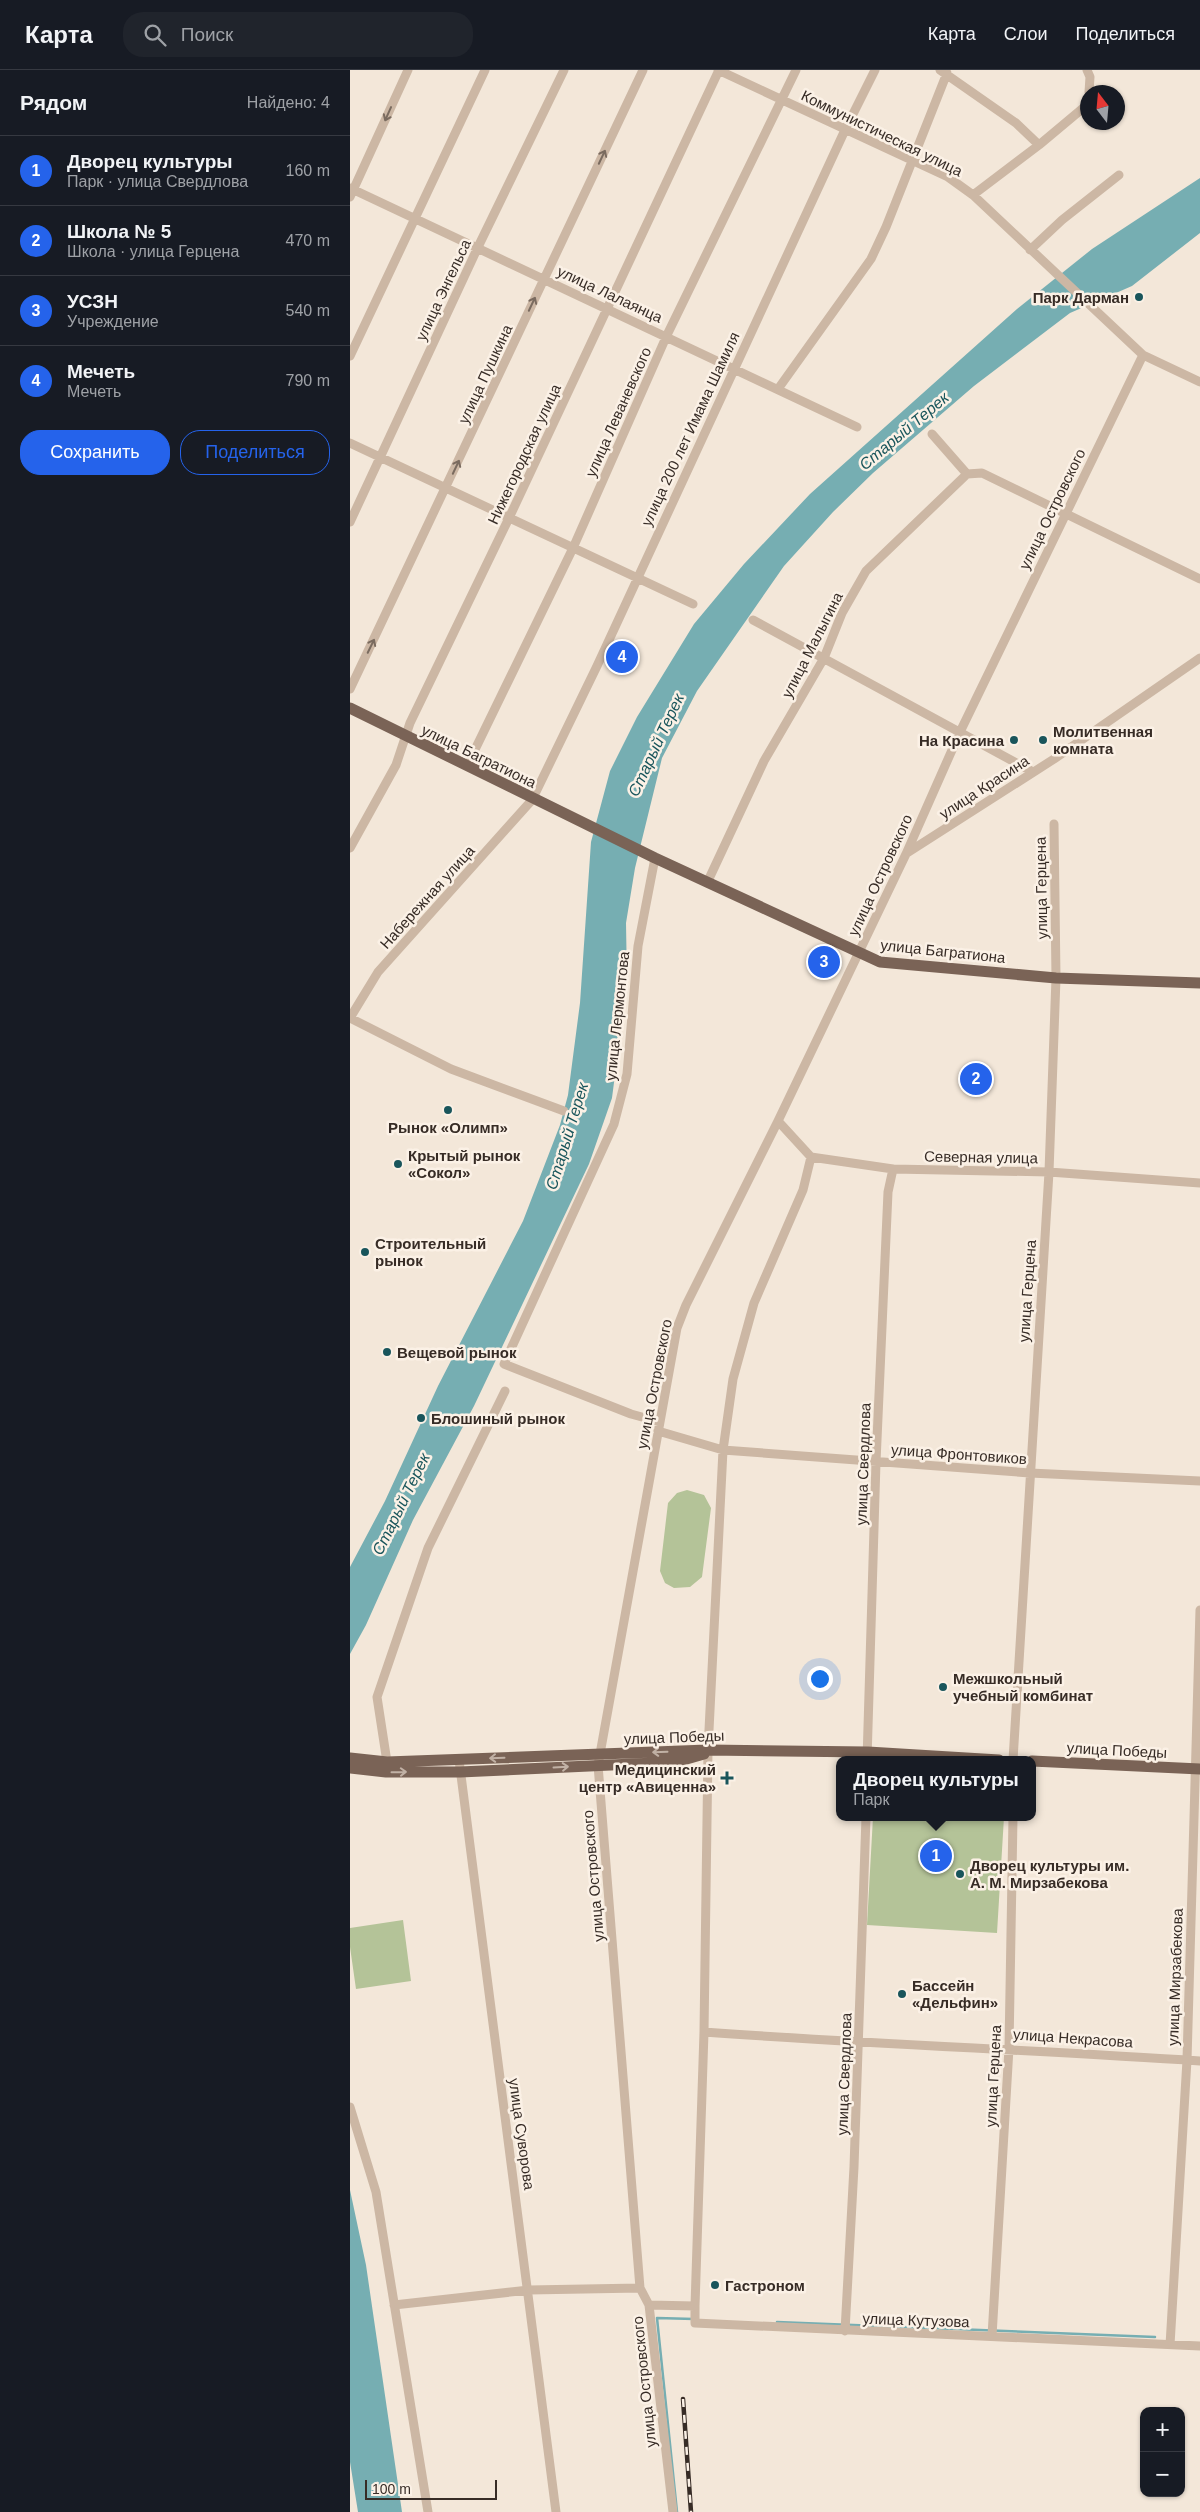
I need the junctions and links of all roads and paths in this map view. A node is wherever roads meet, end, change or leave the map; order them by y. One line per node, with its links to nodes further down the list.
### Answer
1 (408, 70): 17 (street, one-way to 17)
2 (485, 70): 19 (street)
3 (564, 70): 20 (street, улица Энгельса)
4 (643, 70): 22 (street, улица Пушкина, one-way to 4)
5 (718, 70): 11 (street, Коммунистическая улица); 23 (street, Нижегородская улица)
6 (796, 70): 11 (street, улица Леваневского)
7 (875, 70): 13 (street, улица 200 лет Имама Шамиля)
8 (1087, 70): 10 (street)
9 (944, 72): 14 (street); 15 (street)
10 (1089, 85)
11 (782, 101): 13 (street, Коммунистическая улица); 24 (street, улица Леваневского)
12 (1080, 111): 14 (street)
13 (845, 130): 15 (street, Коммунистическая улица); 27 (street, улица 200 лет Имама Шамиля)
14 (1039, 145): 18 (street)
15 (913, 162): 18 (street, Коммунистическая улица); 29 (street)
16 (1119, 175): 21 (street)
17 (351, 192): 19 (street, улица Лалаянца)
18 (973, 195): 21 (street, Коммунистическая улица)
19 (416, 218): 20 (street, улица Лалаянца); 26 (street)
20 (478, 247): 22 (street, улица Лалаянца); 33 (street, улица Энгельса)
21 (1030, 250): 25 (street, Коммунистическая улица)
22 (544, 279): 23 (street, улица Лалаянца); 35 (street, улица Пушкина, one-way to 22)
23 (606, 310): 24 (street, улица Лалаянца); 37 (street, Нижегородская улица)
24 (666, 336): 27 (street, улица Лалаянца); 39 (street, улица Леваневского)
25 (1143, 355): 28 (street); 36 (street, улица Островского)
26 (350, 356)
27 (733, 369): 29 (street, улица Лалаянца); 40 (street, улица 200 лет Имама Шамиля)
28 (1200, 382)
29 (778, 390): 30 (street, улица Лалаянца)
30 (857, 427)
31 (932, 434): 34 (street)
32 (350, 443): 33 (street)
33 (381, 458): 35 (street); 38 (street, улица Энгельса)
34 (967, 474): 36 (street); 44 (street, улица Малыгина)
35 (446, 488): 37 (street); 46 (street, улица Пушкина, one-way to 35)
36 (1064, 514): 41 (street); 48 (street, улица Островского)
37 (510, 518): 39 (street); 49 (street, Нижегородская улица)
38 (350, 522)
39 (573, 548): 40 (street); 50 (street, улица Леваневского)
40 (637, 578): 42 (street); 52 (street, улица 200 лет Имама Шамиля)
41 (1200, 579)
42 (693, 604)
43 (753, 620): 44 (street)
44 (824, 658): 48 (street); 57 (street, улица Малыгина)
45 (1200, 658): 51 (street, улица Красина)
46 (350, 690)
47 (350, 708): 49 (main road, улица Багратиона)
48 (960, 732): 51 (street); 55 (street, улица Островского)
49 (405, 736): 50 (main road, улица Багратиона); 54 (street, Нижегородская улица)
50 (467, 766): 52 (main road, улица Багратиона)
51 (1033, 772): 55 (street, улица Красина)
52 (532, 800): 56 (main road, улица Багратиона); 61 (street, Набережная улица)
53 (1054, 824): 59 (street, улица Герцена)
54 (350, 848)
55 (906, 854): 58 (street, улица Островского)
56 (650, 856): 57 (main road, улица Багратиона); 68 (street, улица Лермонтова)
57 (707, 883): 58 (main road, улица Багратиона)
58 (859, 953): 59 (main road, улица Багратиона); 63 (street, улица Островского)
59 (1056, 978): 60 (main road, улица Багратиона); 66 (street, улица Герцена)
60 (1200, 983)
61 (350, 1018): 62 (street)
62 (564, 1111)
63 (778, 1121): 64 (street); 70 (street, улица Островского)
64 (811, 1157): 65 (street, Северная улица); 71 (street)
65 (893, 1169): 66 (street, Северная улица); 72 (street, улица Свердлова)
66 (1049, 1172): 67 (street, Северная улица); 73 (street, улица Герцена)
67 (1200, 1183)
68 (504, 1364): 70 (street, улица Фронтовиков)
69 (505, 1391): 83 (street)
70 (659, 1427): 71 (street, улица Фронтовиков); 82 (street, улица Островского)
71 (723, 1450): 72 (street, улица Фронтовиков); 76 (street)
72 (876, 1462): 73 (street, улица Фронтовиков); 77 (street, улица Свердлова)
73 (1030, 1473): 74 (street, улица Фронтовиков); 80 (street, улица Герцена)
74 (1200, 1481)
75 (1200, 1610): 87 (street, улица Мирзабекова)
76 (708, 1751): 77 (main road, улица Победы); 82 (main road, улица Победы); 90 (street)
77 (868, 1755): 78 (main road, улица Победы); 79 (main road, улица Победы)
78 (888, 1756)
79 (894, 1756)
80 (1013, 1756)
81 (350, 1758): 83 (main road, улица Победы)
82 (599, 1760): 85 (main road, улица Победы); 96 (street, улица Островского)
83 (387, 1762): 85 (main road, улица Победы)
84 (1036, 1762): 87 (main road, улица Победы)
85 (459, 1766): 86 (main road, улица Победы, one-way to 85); 97 (street, улица Суворова)
86 (350, 1768)
87 (1197, 1770): 93 (street, улица Мирзабекова)
88 (866, 1821): 91 (street, улица Свердлова)
89 (1012, 1821): 92 (street, улица Герцена)
90 (704, 2032): 91 (street, улица Некрасова); 100 (street)
91 (858, 2043): 92 (street, улица Некрасова); 101 (street, улица Свердлова)
92 (1009, 2048): 93 (street, улица Некрасова); 102 (street, улица Герцена)
93 (1187, 2060): 94 (street, улица Некрасова); 103 (street, улица Мирзабекова)
94 (1200, 2060)
95 (350, 2108): 98 (street)
96 (640, 2288): 97 (street); 99 (street, улица Островского)
97 (529, 2290): 98 (street); 106 (street, улица Суворова)
98 (394, 2305): 105 (street)
99 (650, 2305): 100 (street); 107 (street, улица Островского)
100 (695, 2306): 101 (street, улица Кутузова)
101 (845, 2331): 102 (street, улица Кутузова)
102 (992, 2336): 103 (street, улица Кутузова)
103 (1170, 2345): 104 (street, улица Кутузова)
104 (1200, 2346)
105 (428, 2512)
106 (556, 2512)
107 (673, 2512)

